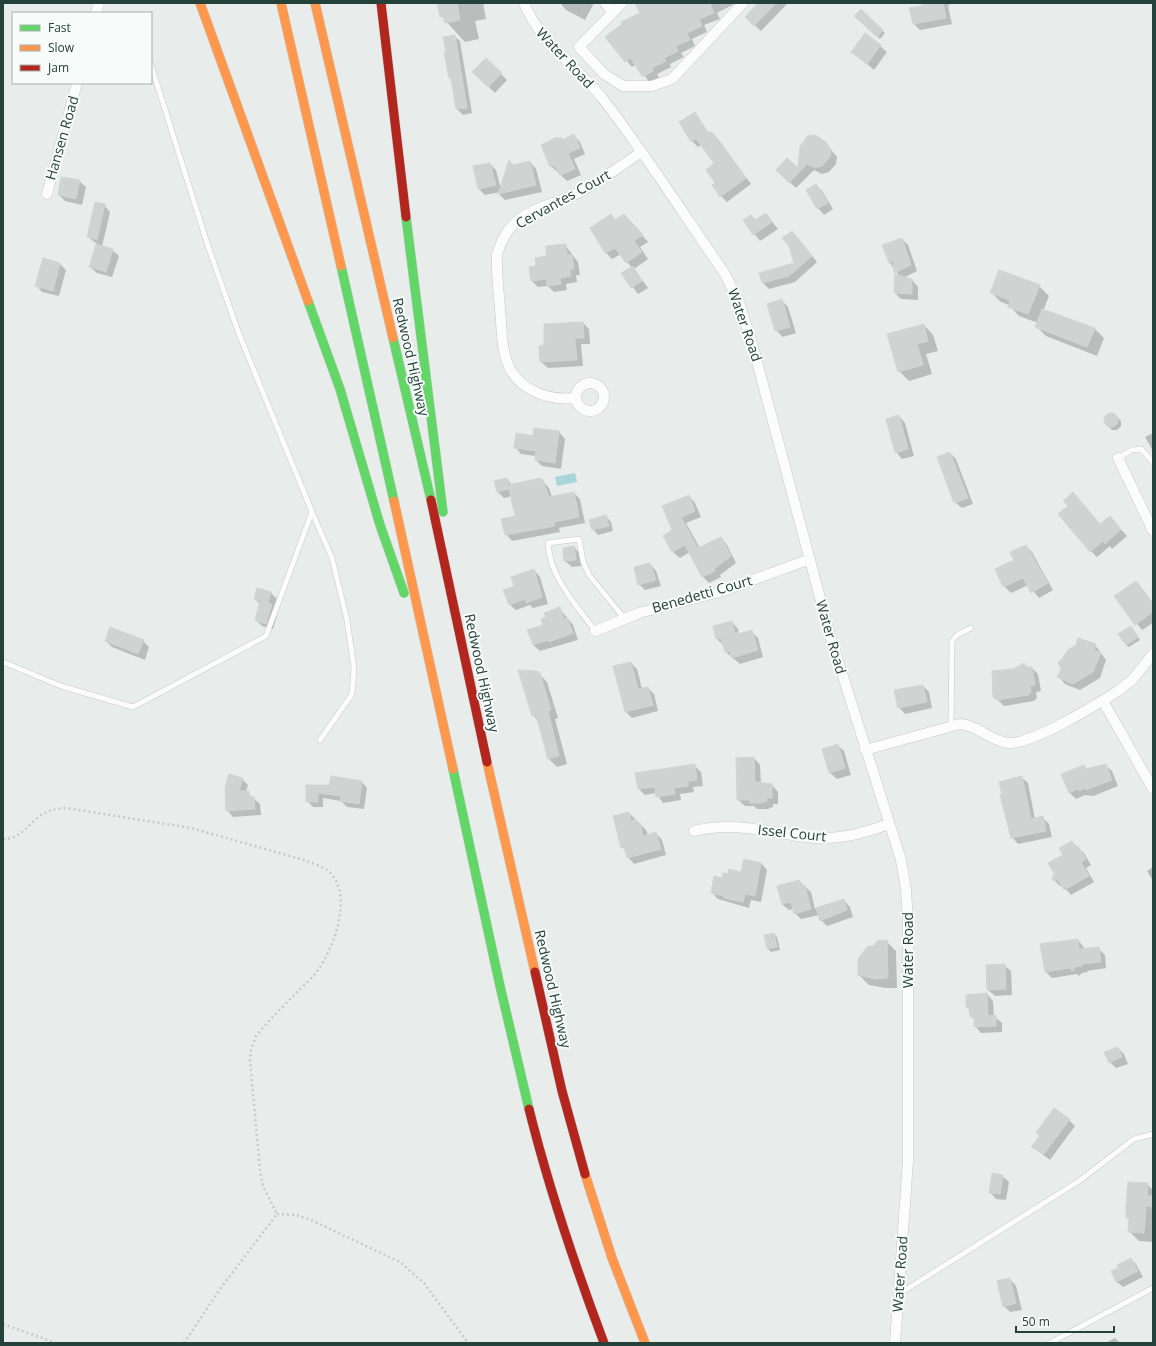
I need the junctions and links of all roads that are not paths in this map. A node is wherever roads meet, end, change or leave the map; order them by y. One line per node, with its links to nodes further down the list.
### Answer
1 (200, 3): 26 (highway)
2 (281, 3): 26 (highway)
3 (314, 3): 20 (highway, Redwood Highway)
4 (381, 3): 20 (highway)
5 (524, 3): 12 (street, Water Road)
6 (606, 3): 9 (street)
7 (622, 3): 9 (street)
8 (743, 3): 9 (street)
9 (613, 13)
10 (152, 68): 17 (lane)
11 (77, 84): 13 (street, Hansen Road)
12 (641, 152): 14 (street, Cervantes Court); 19 (street, Water Road)
13 (47, 194)
14 (575, 398)
15 (1118, 458): 16 (lane); 18 (street)
16 (1153, 462)
17 (312, 512): 25 (lane); 29 (lane)
18 (1153, 530)
19 (810, 559): 21 (street, Benedetti Court); 30 (street, Water Road)
20 (445, 561): 38 (highway, Redwood Highway)
21 (624, 618): 23 (street, Benedetti Court); 23 (lane)
22 (971, 628): 28 (lane)
23 (595, 631)
24 (1153, 654): 27 (street)
25 (3, 662)
26 (435, 686): 37 (highway)
27 (1103, 701): 28 (street); 31 (street)
28 (952, 726): 30 (street)
29 (320, 740)
30 (865, 750): 32 (street, Water Road)
31 (1153, 789)
32 (889, 824): 33 (street, Issel Court); 36 (street, Water Road)
33 (694, 831)
34 (1153, 1134): 36 (lane)
35 (1153, 1288): 40 (lane)
36 (899, 1294): 39 (street, Water Road)
37 (604, 1343)
38 (645, 1343)
39 (896, 1343)
40 (1050, 1343)

